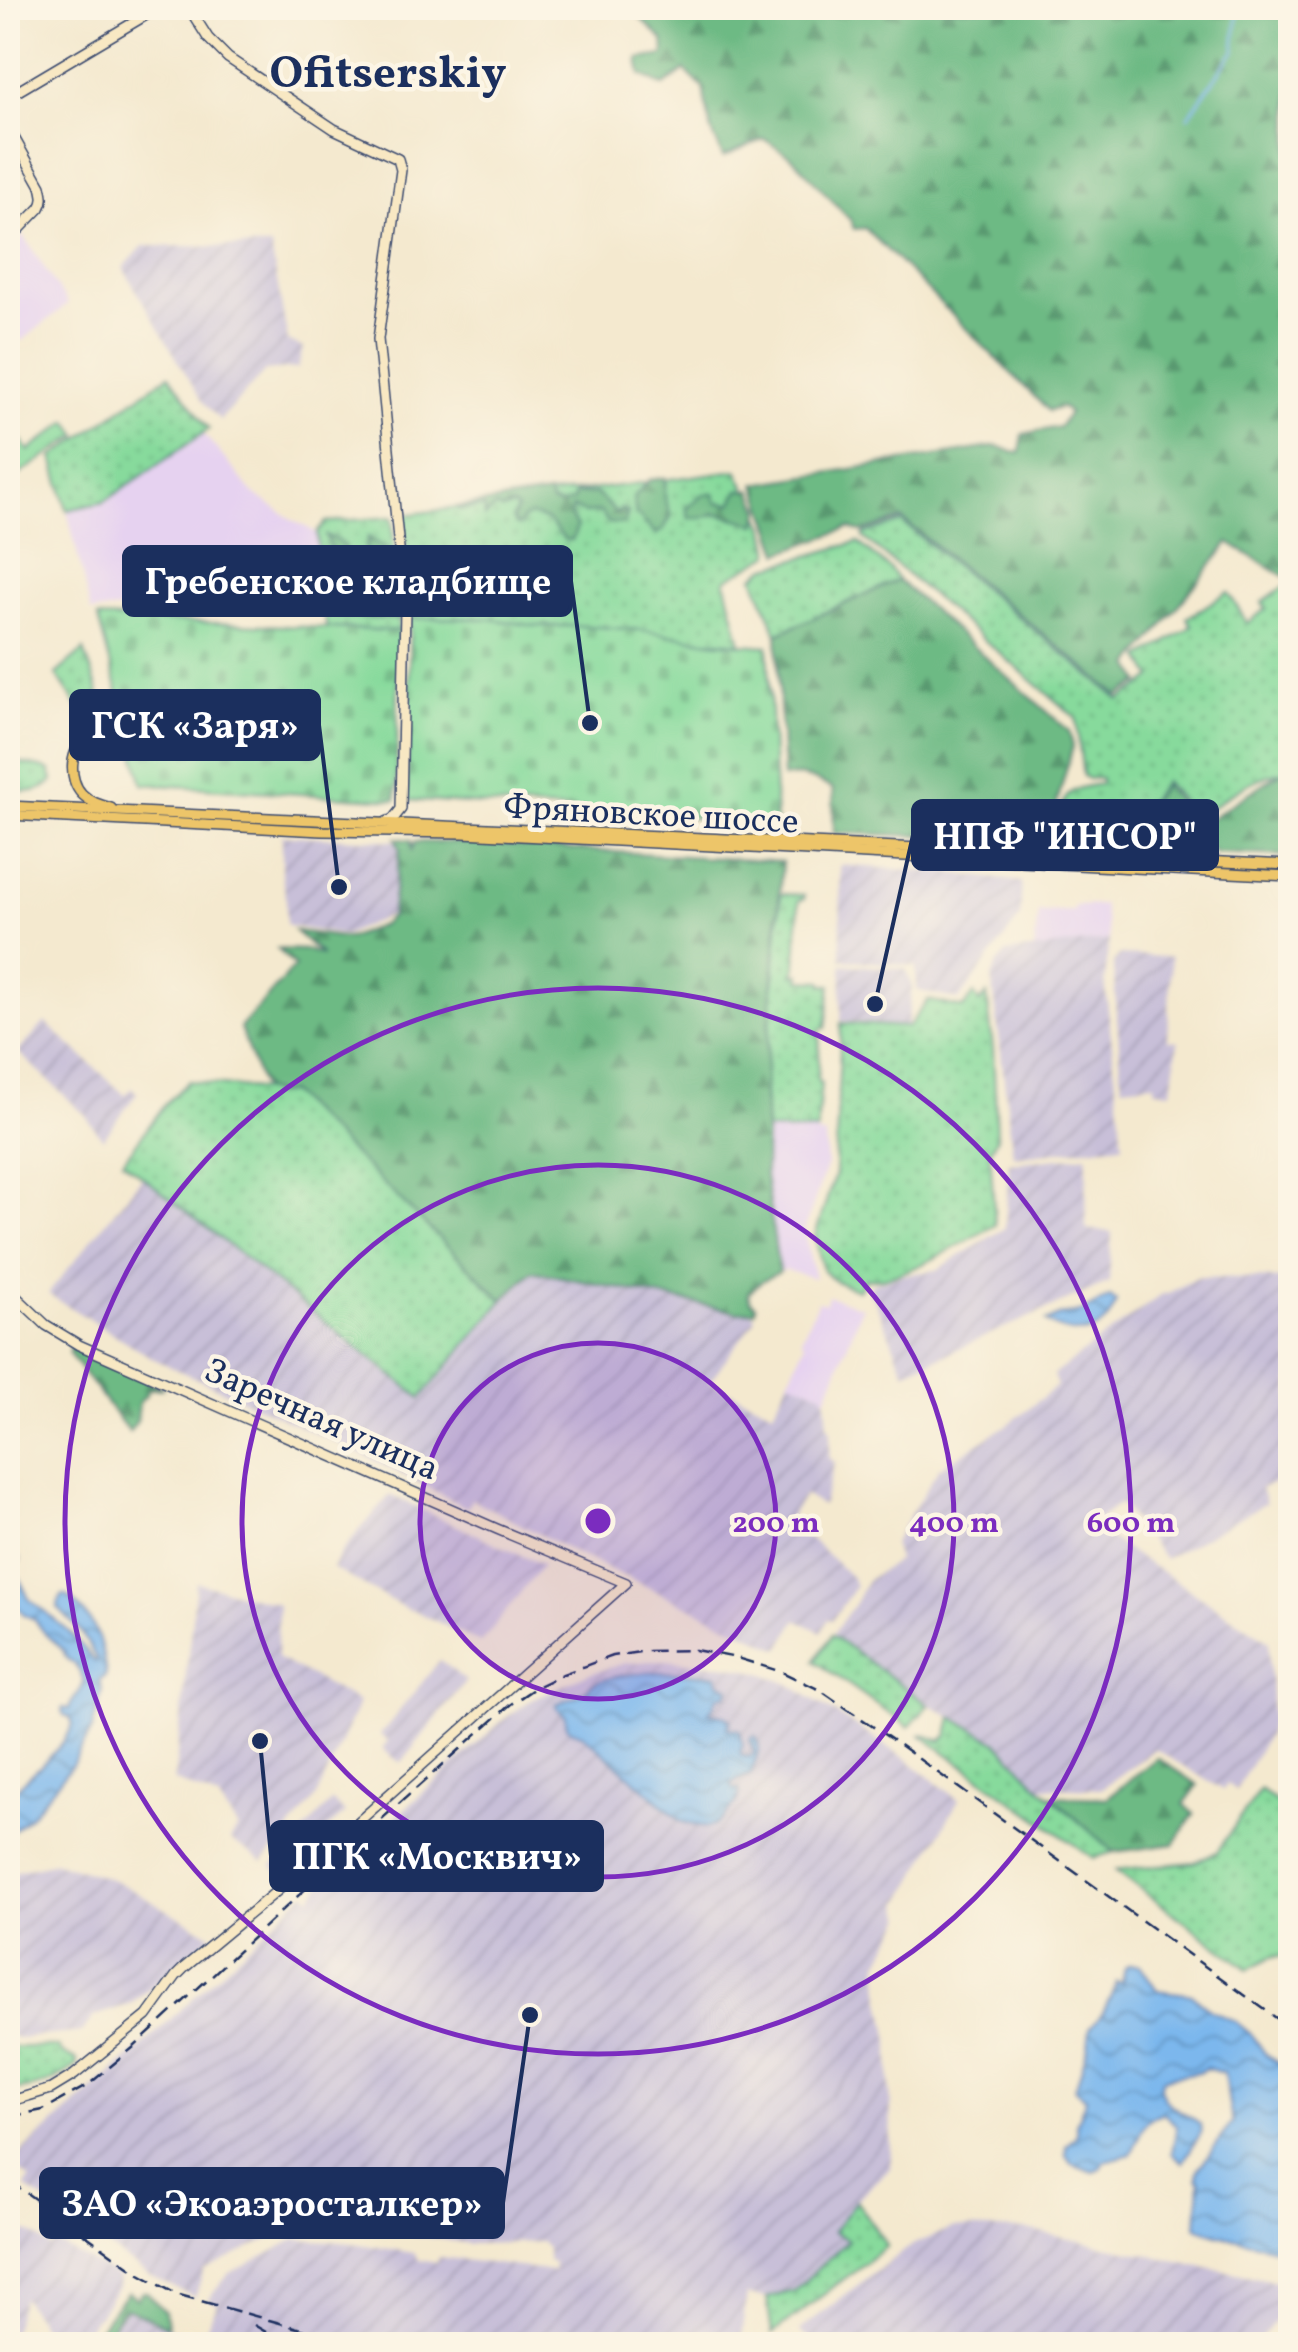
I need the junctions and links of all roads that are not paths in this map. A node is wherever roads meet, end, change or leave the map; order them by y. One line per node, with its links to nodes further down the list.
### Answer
1 (158, 8): 3 (street)
2 (189, 8): 8 (street)
3 (8, 97)
4 (8, 127): 5 (street)
5 (8, 240)
6 (112, 732): 9 (main road)
7 (8, 806): 9 (main road, Фряновское шоссе)
8 (401, 809): 11 (street); 12 (street)
9 (133, 813): 11 (main road, Фряновское шоссе)
10 (8, 815): 14 (main road, Фряновское шоссе)
11 (382, 824): 12 (main road, Фряновское шоссе)
12 (411, 824): 13 (main road, Фряновское шоссе)
13 (1290, 865)
14 (1290, 876)
15 (8, 1289): 16 (street, Заречная улица)
16 (8, 2102)

